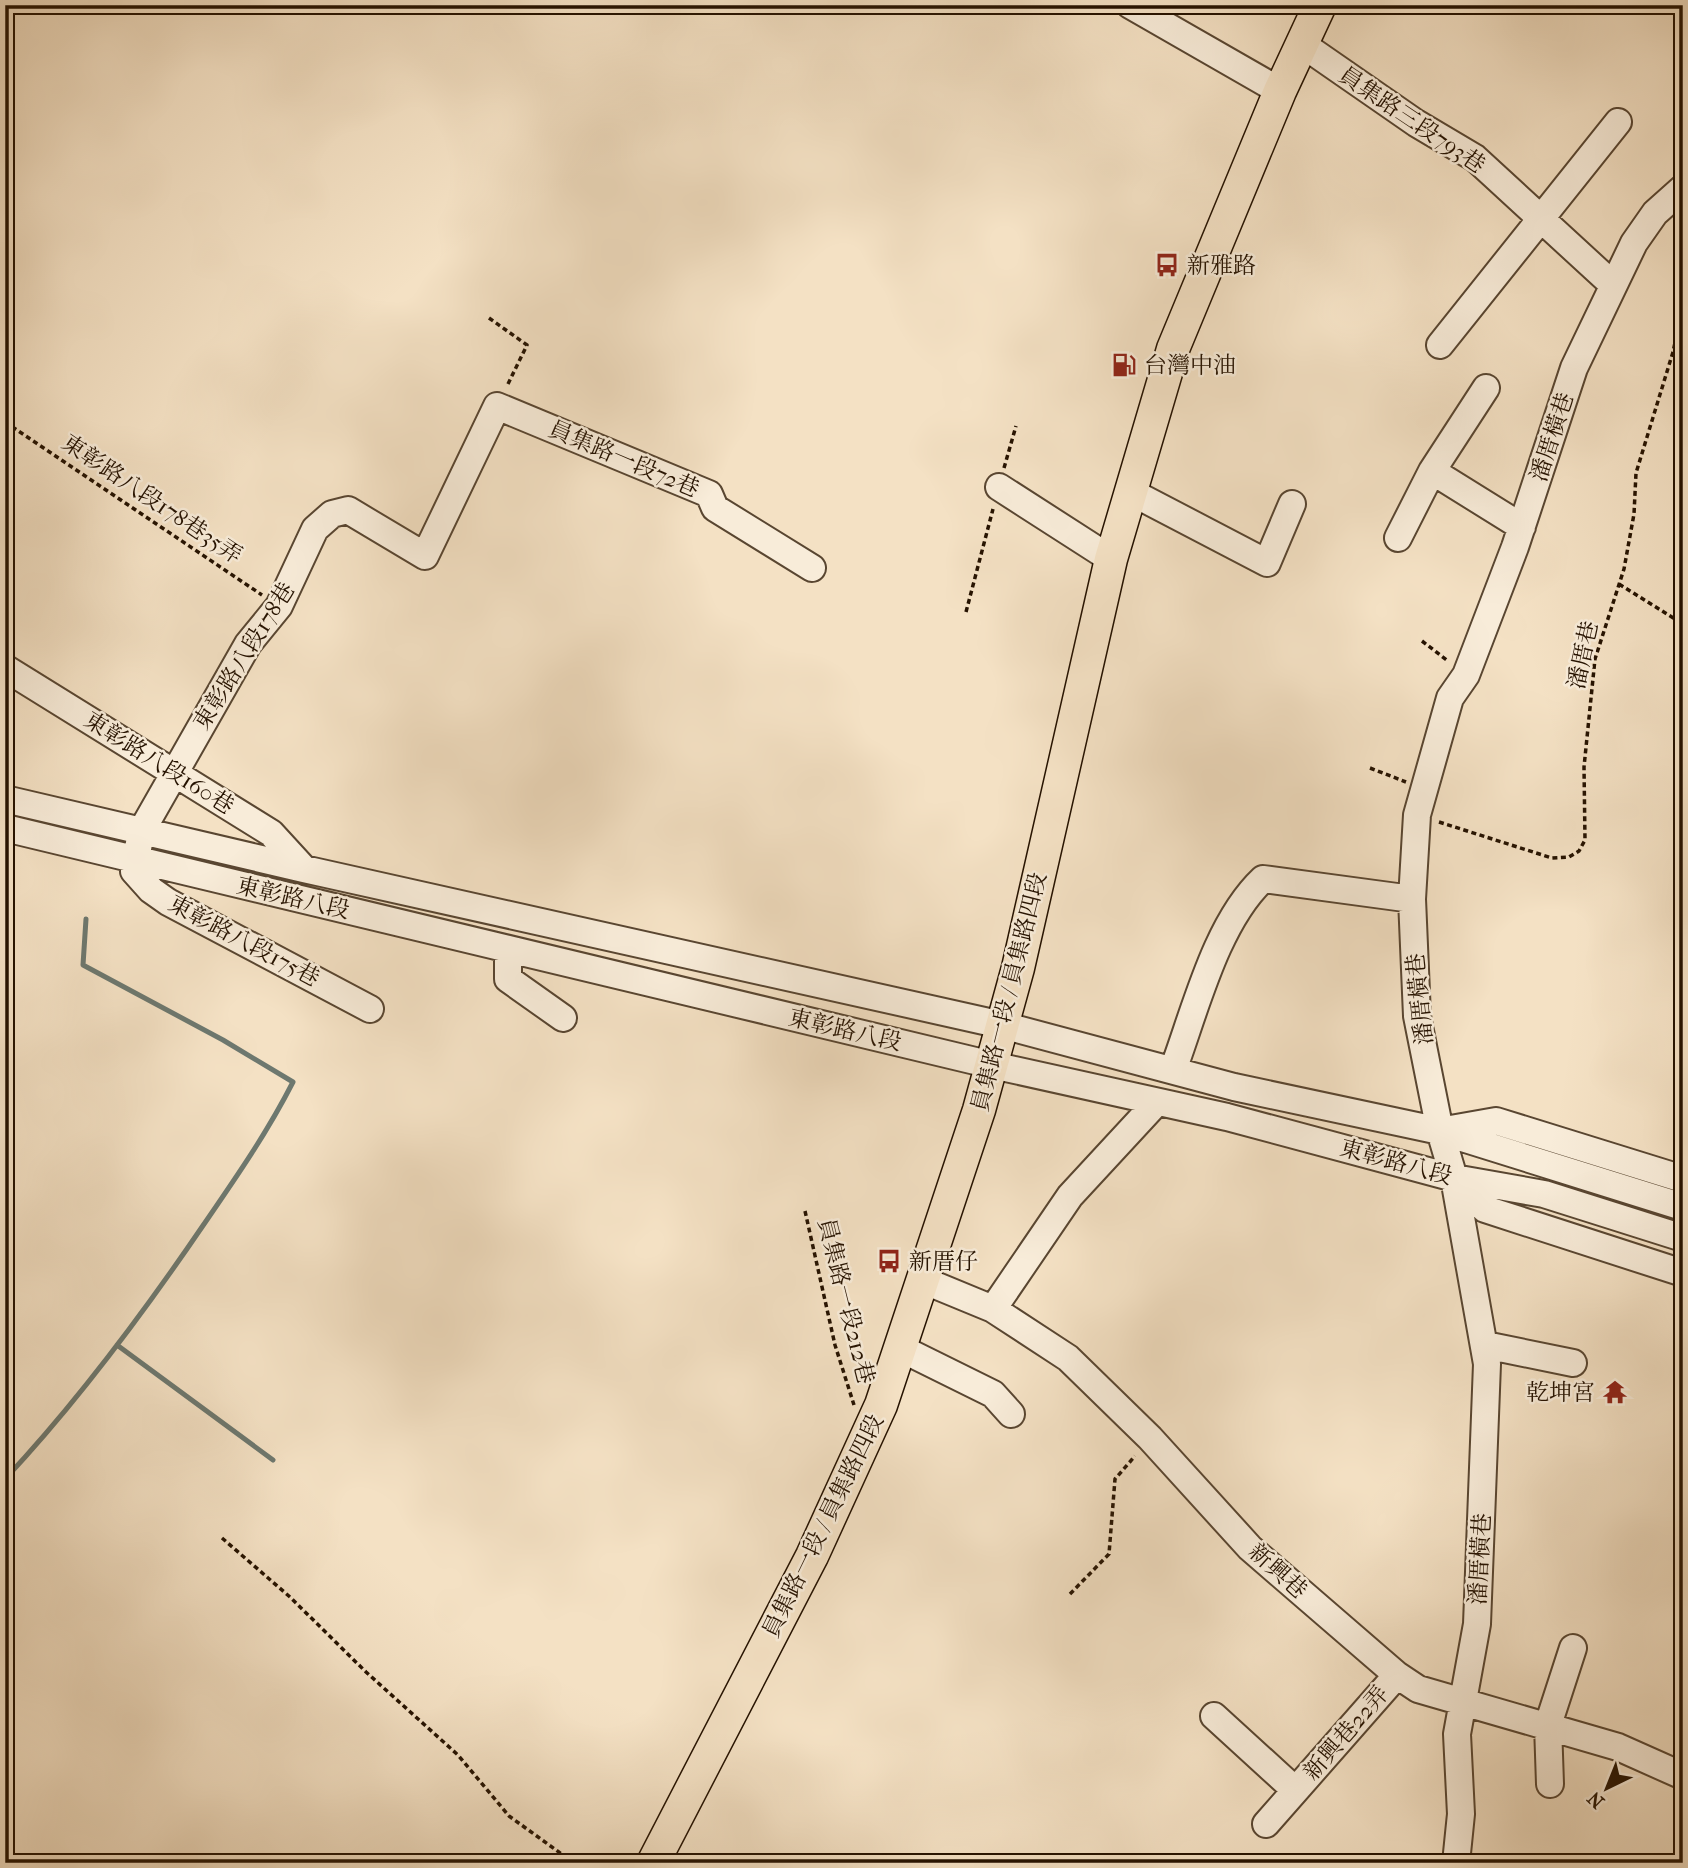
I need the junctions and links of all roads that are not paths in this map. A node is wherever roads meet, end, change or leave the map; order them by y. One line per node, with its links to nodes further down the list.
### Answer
1 (1130, 5): 4 (street)
2 (1320, 5): 3 (main road, 員集路一段 / 員集路四段)
3 (1302, 44): 4 (main road, 員集路一段 / 員集路四段); 7 (street, 員集路三段793巷)
4 (1280, 91): 14 (main road, 員集路一段 / 員集路四段)
5 (1618, 122): 7 (street)
6 (1683, 188): 8 (street, 潘厝橫巷)
7 (1540, 221): 8 (street, 員集路三段793巷); 9 (street)
8 (1612, 284): 16 (street, 潘厝橫巷)
9 (1440, 345)
10 (1486, 388): 12 (street)
11 (497, 406): 19 (street, 員集路一段72巷); 21 (street, 東彰路八段178巷)
12 (1432, 471): 16 (street); 17 (street)
13 (999, 487): 18 (street)
14 (1131, 492): 15 (street); 18 (main road, 員集路一段 / 員集路四段)
15 (1293, 504)
16 (1522, 527): 27 (street, 潘厝橫巷)
17 (1398, 538)
18 (1111, 559): 31 (main road, 員集路一段 / 員集路四段)
19 (812, 568)
20 (5, 668): 21 (street, 東彰路八段160巷)
21 (174, 772): 24 (street, 東彰路八段178巷); 26 (street, 東彰路八段160巷)
22 (5, 799): 24 (street, 東彰路八段)
23 (5, 828): 25 (street, 東彰路八段)
24 (141, 832): 25 (street, 東彰路八段178巷); 26 (street, 東彰路八段)
25 (135, 860): 28 (street, 東彰路八段); 29 (street, 東彰路八段175巷)
26 (304, 869): 31 (street, 東彰路八段)
27 (1412, 899): 33 (street); 35 (street, 潘厝橫巷)
28 (508, 949): 30 (street); 32 (street, 東彰路八段)
29 (370, 1009)
30 (563, 1018)
31 (1002, 1025): 32 (main road, 員集路一段 / 員集路四段); 33 (street, 東彰路八段)
32 (992, 1065): 34 (street, 東彰路八段); 41 (main road, 員集路一段 / 員集路四段)
33 (1173, 1070): 35 (street, 東彰路八段)
34 (1156, 1103): 36 (street, 東彰路八段); 42 (street)
35 (1440, 1131): 36 (street, 潘厝橫巷); 37 (street); 38 (street, 東彰路八段)
36 (1454, 1178): 39 (street, 東彰路八段); 40 (street); 43 (street, 潘厝橫巷)
37 (1683, 1179)
38 (1683, 1207)
39 (1683, 1238)
40 (1683, 1273)
41 (925, 1281): 42 (street, 新興巷); 44 (main road, 員集路一段 / 員集路四段)
42 (993, 1309): 48 (street, 新興巷)
43 (1485, 1345): 45 (street); 49 (street, 潘厝橫巷)
44 (900, 1348): 46 (street); 56 (main road, 員集路一段 / 員集路四段)
45 (1573, 1363)
46 (1011, 1414)
47 (1573, 1648): 51 (street)
48 (1397, 1675): 49 (street, 新興巷); 54 (street, 新興巷22弄)
49 (1463, 1699): 51 (street, 新興巷); 57 (street, 潘厝橫巷)
50 (1214, 1716): 54 (street, 新興巷22弄)
51 (1548, 1725): 52 (street, 新興巷); 53 (street)
52 (1683, 1776)
53 (1550, 1784)
54 (1296, 1790): 55 (street, 新興巷22弄)
55 (1266, 1824)
56 (653, 1863)
57 (1456, 1863)

